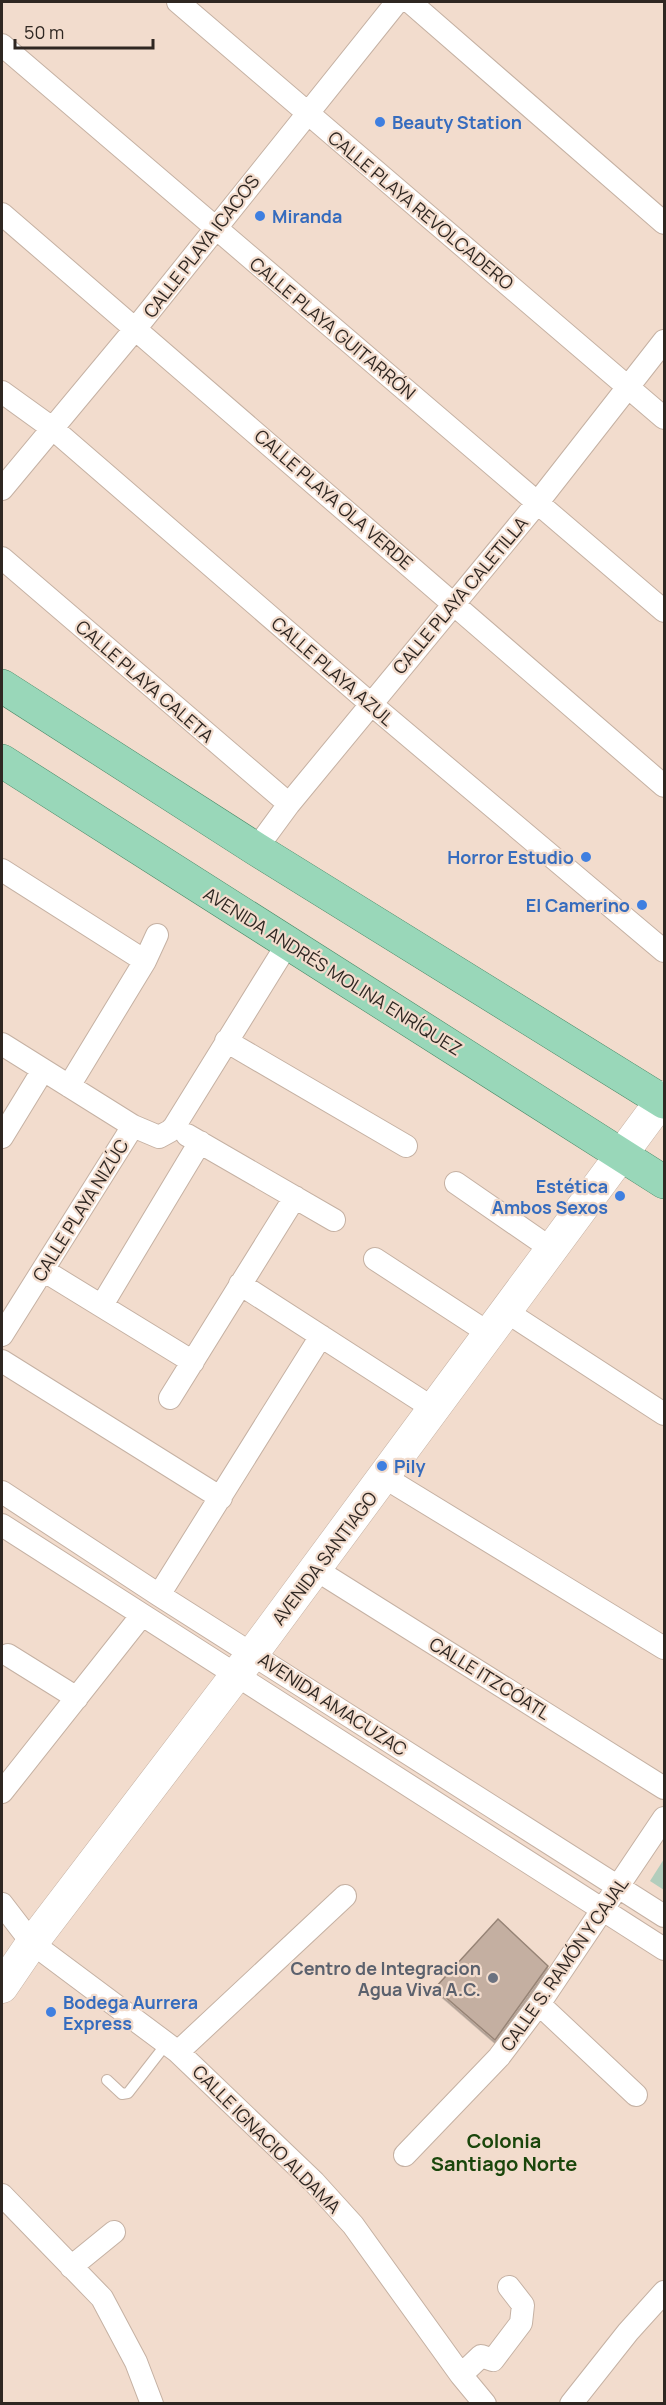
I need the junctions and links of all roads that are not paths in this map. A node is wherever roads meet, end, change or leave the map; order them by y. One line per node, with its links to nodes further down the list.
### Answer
1 (178, 2): 5 (street, CALLE PLAYA REVOLCADERO)
2 (397, 2): 5 (street, CALLE PLAYA ICACOS)
3 (410, 2): 7 (street)
4 (2, 45): 8 (street, CALLE PLAYA GUITARRÓN)
5 (306, 113): 8 (street, CALLE PLAYA ICACOS); 11 (street, CALLE PLAYA REVOLCADERO)
6 (2, 214): 9 (street, CALLE PLAYA OLA VERDE)
7 (664, 223)
8 (215, 229): 9 (street, CALLE PLAYA ICACOS); 16 (street, CALLE PLAYA GUITARRÓN)
9 (136, 328): 14 (street, CALLE PLAYA ICACOS); 18 (street, CALLE PLAYA OLA VERDE)
10 (664, 341): 11 (street, CALLE PLAYA CALETILLA)
11 (628, 387): 13 (street, CALLE PLAYA REVOLCADERO); 16 (street, CALLE PLAYA CALETILLA)
12 (2, 392): 14 (street, CALLE PLAYA AZUL)
13 (664, 418)
14 (52, 428): 15 (street, CALLE PLAYA ICACOS); 21 (street, CALLE PLAYA AZUL)
15 (2, 489)
16 (537, 502): 18 (street, CALLE PLAYA CALETILLA); 19 (street, CALLE PLAYA GUITARRÓN)
17 (2, 558): 24 (street, CALLE PLAYA CALETA)
18 (453, 603): 21 (street, CALLE PLAYA CALETILLA); 23 (street, CALLE PLAYA OLA VERDE)
19 (664, 611)
20 (2, 686): 25 (main road)
21 (370, 704): 24 (street, CALLE PLAYA CALETILLA); 29 (street, CALLE PLAYA AZUL)
22 (2, 761): 28 (main road, AVENIDA ANDRÉS MOLINA ENRÍQUEZ)
23 (664, 786)
24 (289, 804): 25 (street, CALLE PLAYA CALETILLA)
25 (256, 849): 35 (main road)
26 (2, 870): 30 (street)
27 (157, 935): 30 (street)
28 (288, 943): 31 (street); 41 (main road, AVENIDA ANDRÉS MOLINA ENRÍQUEZ)
29 (664, 951)
30 (145, 960): 34 (street)
31 (226, 1041): 37 (street); 40 (street)
32 (2, 1044): 33 (street)
33 (43, 1071): 34 (street); 38 (street)
34 (69, 1086): 36 (street)
35 (664, 1100): 41 (street, AVENIDA SANTIAGO)
36 (133, 1126): 37 (street, CALLE PLAYA NIZÚC); 48 (street, CALLE PLAYA NIZÚC)
37 (174, 1127): 39 (street)
38 (2, 1137)
39 (200, 1142): 44 (street); 50 (street)
40 (406, 1146)
41 (622, 1156): 42 (main road, AVENIDA ANDRÉS MOLINA ENRÍQUEZ); 46 (street, AVENIDA SANTIAGO)
42 (664, 1182)
43 (456, 1184): 46 (street)
44 (295, 1197): 45 (street); 49 (street)
45 (334, 1220)
46 (553, 1250): 51 (street, AVENIDA SANTIAGO)
47 (375, 1259): 51 (street)
48 (43, 1270): 50 (street); 52 (street, CALLE PLAYA NIZÚC)
49 (240, 1284): 53 (street); 55 (street)
50 (102, 1305): 55 (street)
51 (498, 1323): 57 (street, AVENIDA SANTIAGO); 58 (street)
52 (2, 1335)
53 (321, 1336): 57 (street); 61 (street)
54 (2, 1361): 61 (street)
55 (194, 1362): 56 (street)
56 (170, 1398)
57 (434, 1409): 59 (street, AVENIDA SANTIAGO)
58 (664, 1414)
59 (384, 1477): 63 (street, AVENIDA SANTIAGO); 66 (street)
60 (2, 1492): 64 (street, AVENIDA AMACUZAC)
61 (221, 1497): 64 (street)
62 (2, 1525): 65 (street, AVENIDA AMACUZAC)
63 (315, 1569): 68 (street, AVENIDA SANTIAGO); 70 (street, CALLE ITZCÓATL)
64 (159, 1595): 68 (street, AVENIDA AMACUZAC)
65 (142, 1615): 68 (street, AVENIDA AMACUZAC); 69 (street)
66 (664, 1648)
67 (8, 1655): 69 (street)
68 (245, 1664): 73 (street, AVENIDA AMACUZAC); 76 (street, AVENIDA AMACUZAC); 78 (street, AVENIDA SANTIAGO)
69 (78, 1698): 71 (street)
70 (664, 1788)
71 (2, 1792)
72 (664, 1818): 73 (street, CALLE S. RAMÓN Y CAJAL)
73 (619, 1887): 76 (street, CALLE S. RAMÓN Y CAJAL); 77 (street, AVENIDA AMACUZAC)
74 (345, 1896): 82 (street)
75 (2, 1904): 78 (street, CALLE IGNACIO ALDAMA)
76 (604, 1911): 79 (street, AVENIDA AMACUZAC); 81 (street, CALLE S. RAMÓN Y CAJAL)
77 (664, 1916)
78 (32, 1943): 80 (street, AVENIDA SANTIAGO); 82 (street, CALLE IGNACIO ALDAMA)
79 (664, 1948)
80 (2, 1987)
81 (539, 2004): 84 (street); 85 (street, CALLE S. RAMÓN Y CAJAL)
82 (172, 2047): 83 (lane); 91 (street, CALLE IGNACIO ALDAMA)
83 (107, 2080)
84 (636, 2095)
85 (405, 2155)
86 (2, 2195): 88 (street)
87 (114, 2232): 88 (street)
88 (71, 2267): 92 (street)
89 (510, 2287): 91 (street)
90 (664, 2292): 94 (street)
91 (461, 2375): 93 (street, CALLE IGNACIO ALDAMA)
92 (152, 2403)
93 (485, 2403)
94 (572, 2403)

